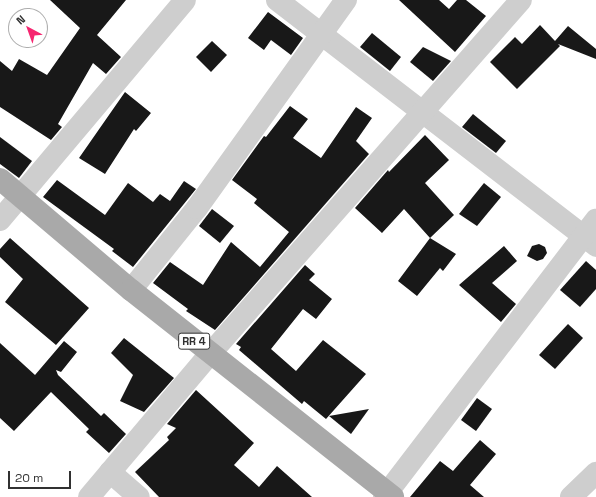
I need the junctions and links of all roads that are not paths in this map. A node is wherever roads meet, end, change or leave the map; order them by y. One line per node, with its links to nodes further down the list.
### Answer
1 (185, 0): 8 (street)
2 (277, 0): 5 (street)
3 (346, 0): 5 (street)
4 (521, 0): 6 (street)
5 (322, 34): 6 (street); 11 (street)
6 (424, 111): 10 (street); 12 (street)
7 (0, 179): 8 (main road, RR 4)
8 (21, 196): 9 (street); 11 (main road, RR 4)
9 (0, 220)
10 (592, 234): 15 (street)
11 (131, 290): 12 (main road, RR 4)
12 (210, 354): 13 (street); 15 (main road, RR 4)
13 (110, 472): 16 (street); 17 (street)
14 (596, 473): 18 (street)
15 (388, 496)
16 (89, 497)
17 (139, 497)
18 (571, 497)

